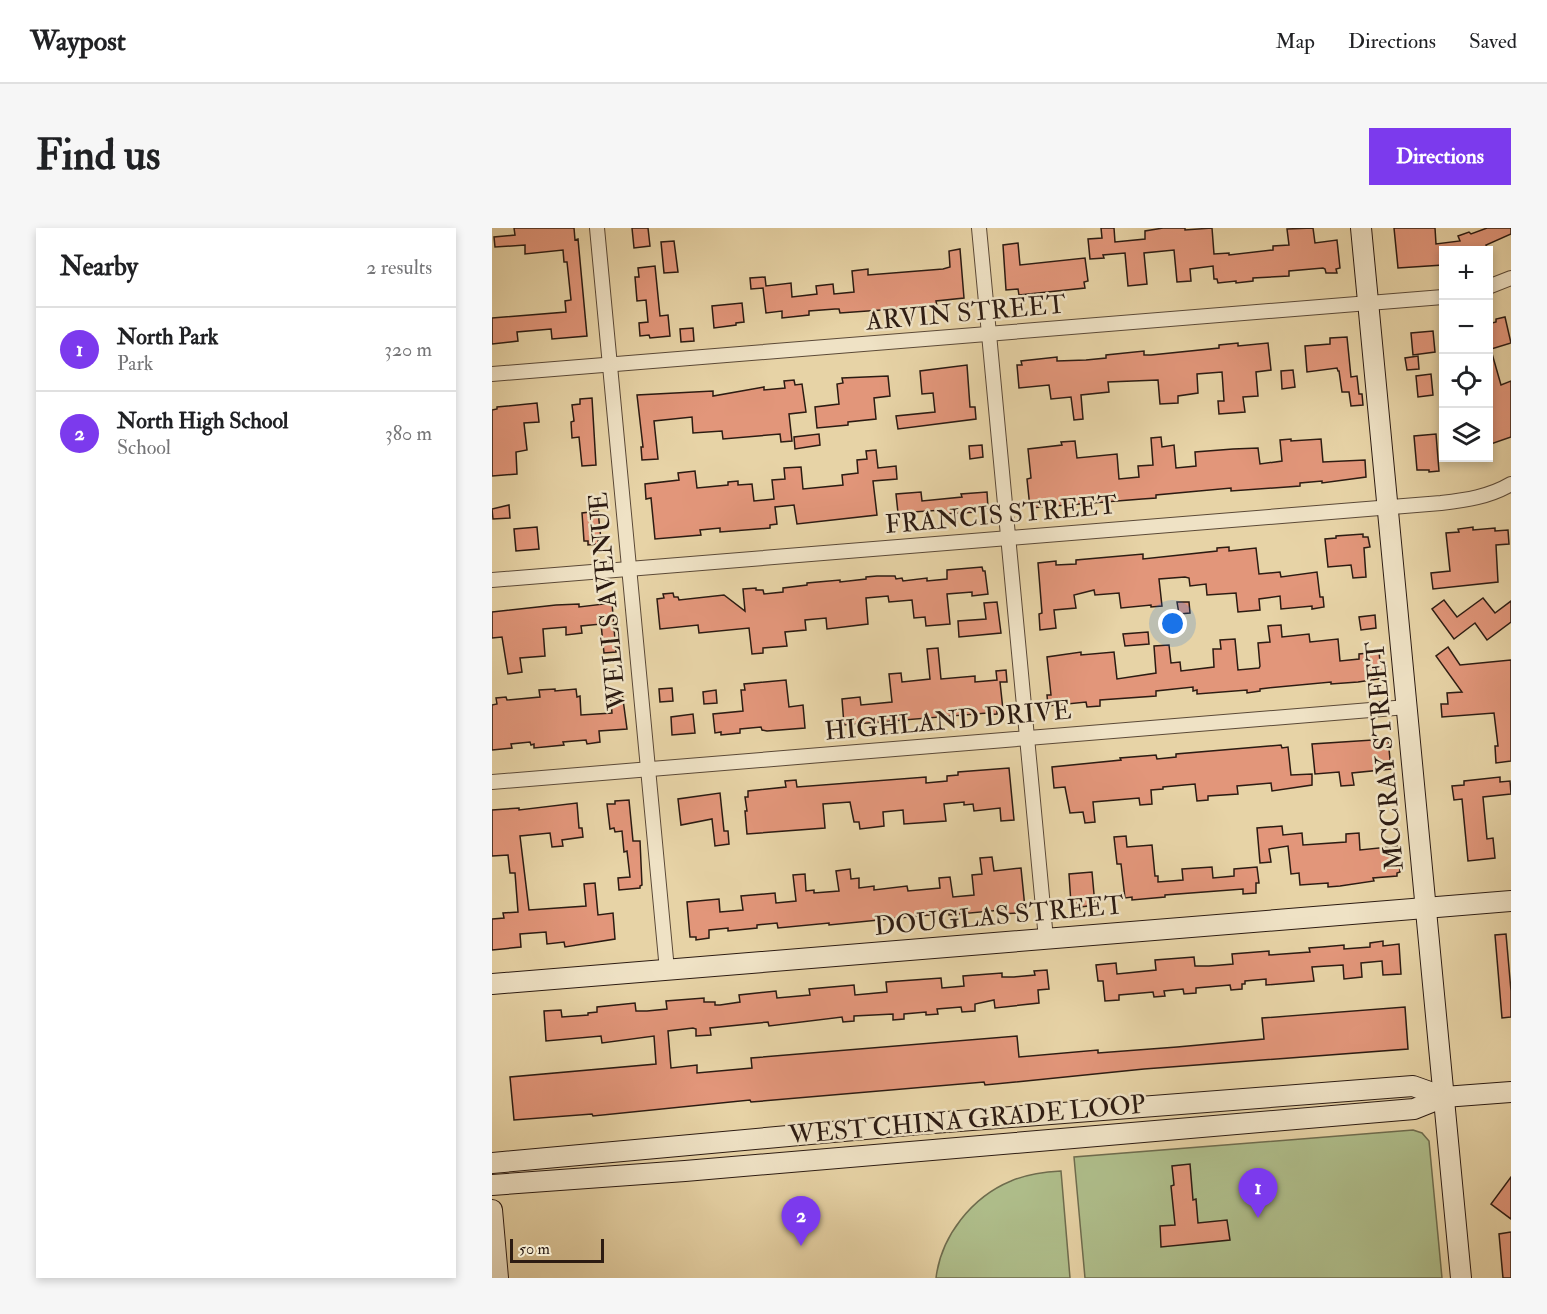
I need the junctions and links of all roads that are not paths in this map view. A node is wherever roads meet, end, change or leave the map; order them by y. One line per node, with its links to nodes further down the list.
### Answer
1 (597, 228): 9 (street, WELLS AVENUE)
2 (979, 228): 8 (street)
3 (1361, 228): 7 (street, MCCRAY STREET)
4 (1511, 278): 5 (street)
5 (1493, 285)
6 (1439, 297): 7 (street, ARVIN STREET)
7 (1369, 303): 8 (street, ARVIN STREET); 12 (street, MCCRAY STREET)
8 (989, 335): 9 (street, ARVIN STREET); 13 (street)
9 (610, 365): 10 (street, ARVIN STREET); 14 (street, WELLS AVENUE)
10 (492, 374)
11 (1511, 484): 12 (street, FRANCIS STREET)
12 (1388, 506): 13 (street, FRANCIS STREET); 16 (street, MCCRAY STREET)
13 (1008, 538): 14 (street, FRANCIS STREET); 17 (street)
14 (629, 568): 15 (street, FRANCIS STREET); 18 (street, WELLS AVENUE)
15 (492, 580)
16 (1407, 707): 17 (street, HIGHLAND DRIVE); 21 (street, MCCRAY STREET)
17 (1027, 738): 18 (street, HIGHLAND DRIVE); 22 (street)
18 (648, 769): 19 (street, HIGHLAND DRIVE); 23 (street, WELLS AVENUE)
19 (492, 782)
20 (1511, 901): 21 (street, DOUGLAS STREET)
21 (1426, 908): 22 (street, DOUGLAS STREET); 26 (street, MCCRAY STREET)
22 (1046, 939): 23 (street, DOUGLAS STREET)
23 (667, 970): 24 (street, DOUGLAS STREET)
24 (492, 984)
25 (1511, 1092): 26 (street, WEST CHINA GRADE LOOP)
26 (1444, 1097): 27 (street, WEST CHINA GRADE LOOP); 29 (street, WEST CHINA GRADE LOOP); 35 (street, MCCRAY STREET)
27 (920, 1124): 28 (street, WEST CHINA GRADE LOOP); 29 (street)
28 (735, 1142): 30 (street, WEST CHINA GRADE LOOP); 31 (street)
29 (862, 1157): 31 (street, WEST CHINA GRADE LOOP)
30 (492, 1162)
31 (685, 1171): 32 (street, WEST CHINA GRADE LOOP)
32 (492, 1185)
33 (492, 1210): 34 (street)
34 (498, 1278)
35 (1461, 1278)

